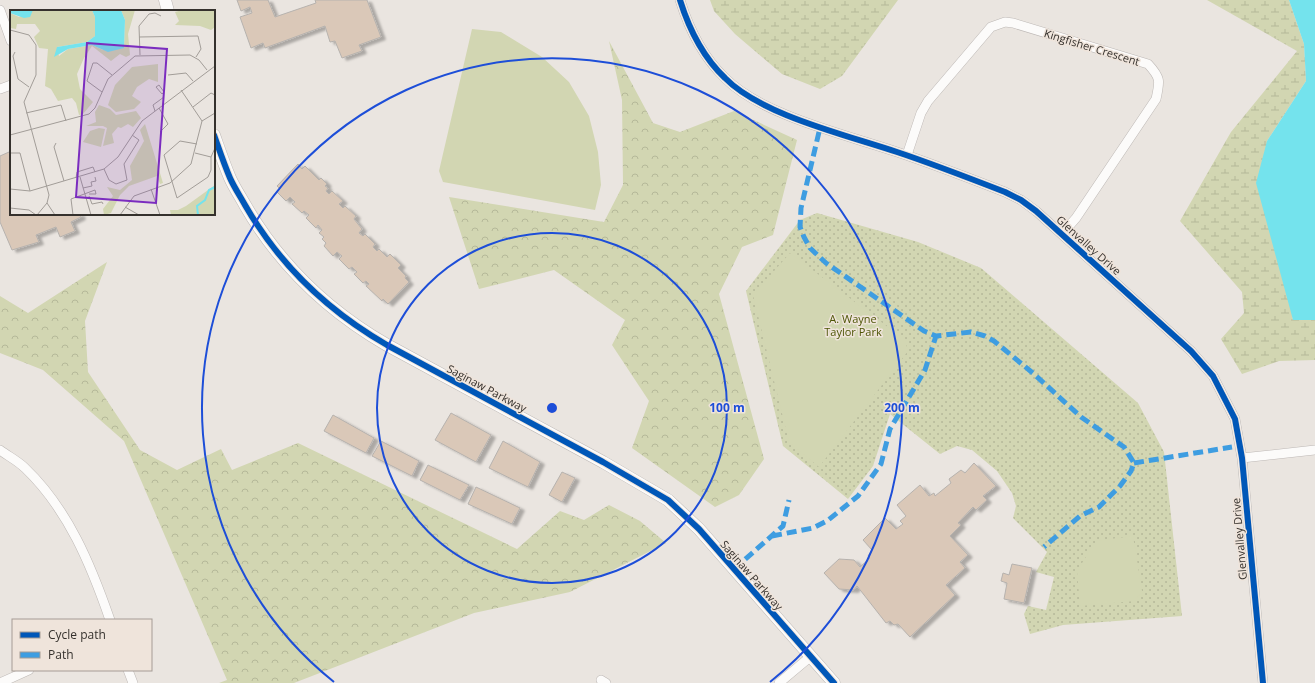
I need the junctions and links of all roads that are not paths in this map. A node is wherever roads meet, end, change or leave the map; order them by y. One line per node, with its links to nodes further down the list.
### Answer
1 (165, 0): 4 (street)
2 (680, 0): 9 (street, Glenvalley Drive)
3 (0, 10): 5 (street)
4 (168, 10)
5 (10, 39)
6 (10, 84): 7 (street)
7 (0, 88)
8 (215, 138): 15 (street, Saginaw Parkway)
9 (907, 155): 10 (street, Glenvalley Drive); 10 (street, Kingfisher Crescent)
10 (1062, 234): 13 (street, Glenvalley Drive)
11 (0, 450): 14 (street)
12 (1315, 450): 13 (street)
13 (1242, 458): 22 (street, Glenvalley Drive)
14 (110, 619)
15 (810, 657): 20 (street); 21 (street, Saginaw Parkway)
16 (27, 671): 18 (street)
17 (128, 671): 19 (street)
18 (0, 683)
19 (133, 683)
20 (779, 683)
21 (834, 683)
22 (1263, 683)

